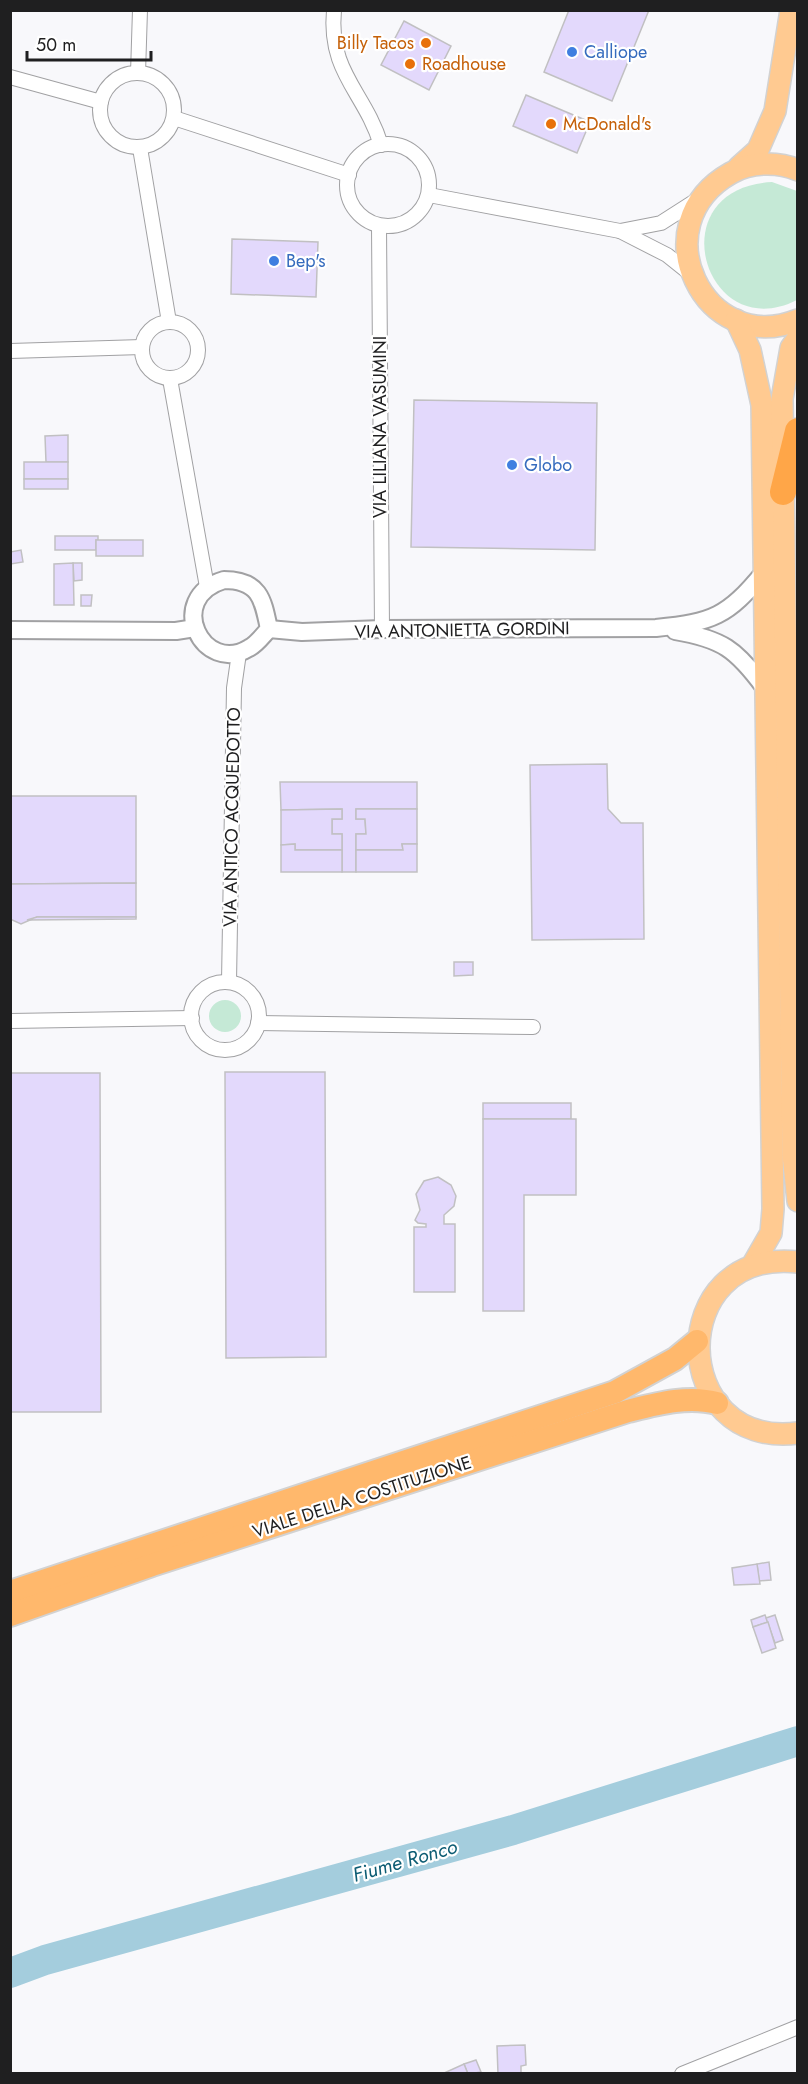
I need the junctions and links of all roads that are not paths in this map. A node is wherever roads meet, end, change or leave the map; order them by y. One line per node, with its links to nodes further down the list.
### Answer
1 (140, 10): 4 (street)
2 (334, 10): 8 (street)
3 (791, 10): 10 (main road)
4 (138, 73): 6 (street); 7 (street)
5 (10, 76): 6 (street)
6 (101, 102): 9 (street)
7 (174, 118): 9 (street); 12 (street)
8 (381, 145): 12 (street); 13 (street)
9 (140, 148): 20 (street)
10 (737, 169): 11 (main road); 14 (main road)
11 (798, 170)
12 (349, 175): 15 (street)
13 (429, 195): 15 (street); 16 (street)
14 (701, 197): 16 (street); 17 (main road)
15 (379, 225): 32 (street, VIA LILIANA VASUMINI)
16 (620, 231): 17 (street)
17 (692, 275): 18 (main road)
18 (736, 320): 19 (main road); 27 (main road)
19 (798, 320)
20 (169, 322): 22 (street); 24 (street)
21 (798, 338): 26 (main road)
22 (142, 348): 23 (street); 24 (street)
23 (10, 351)
24 (170, 379): 28 (street)
25 (798, 431): 26 (highway)
26 (783, 492): 41 (main road)
27 (764, 572): 30 (street, VIA ANTONIETTA GORDINI); 35 (main road)
28 (207, 587): 29 (street); 31 (street)
29 (195, 628): 33 (street); 34 (street)
30 (656, 628): 32 (street, VIA ANTONIETTA GORDINI); 35 (street, VIA ANTONIETTA GORDINI)
31 (269, 629): 32 (street, VIA ANTONIETTA GORDINI); 34 (street)
32 (382, 629)
33 (10, 630)
34 (240, 653): 36 (street, VIA ANTICO ACQUEDOTTO)
35 (764, 687): 43 (main road)
36 (229, 982): 37 (street); 39 (street)
37 (192, 1018): 38 (street); 39 (street)
38 (10, 1021)
39 (258, 1023): 40 (street)
40 (533, 1027)
41 (798, 1201)
42 (798, 1262): 43 (main road)
43 (752, 1266): 44 (main road)
44 (697, 1341): 45 (main road); 47 (highway, VIALE DELLA COSTITUZIONE)
45 (717, 1403): 46 (main road); 48 (highway, VIALE DELLA COSTITUZIONE)
46 (798, 1433)
47 (10, 1592)
48 (10, 1615)
49 (798, 2027): 50 (street)
50 (682, 2073)

